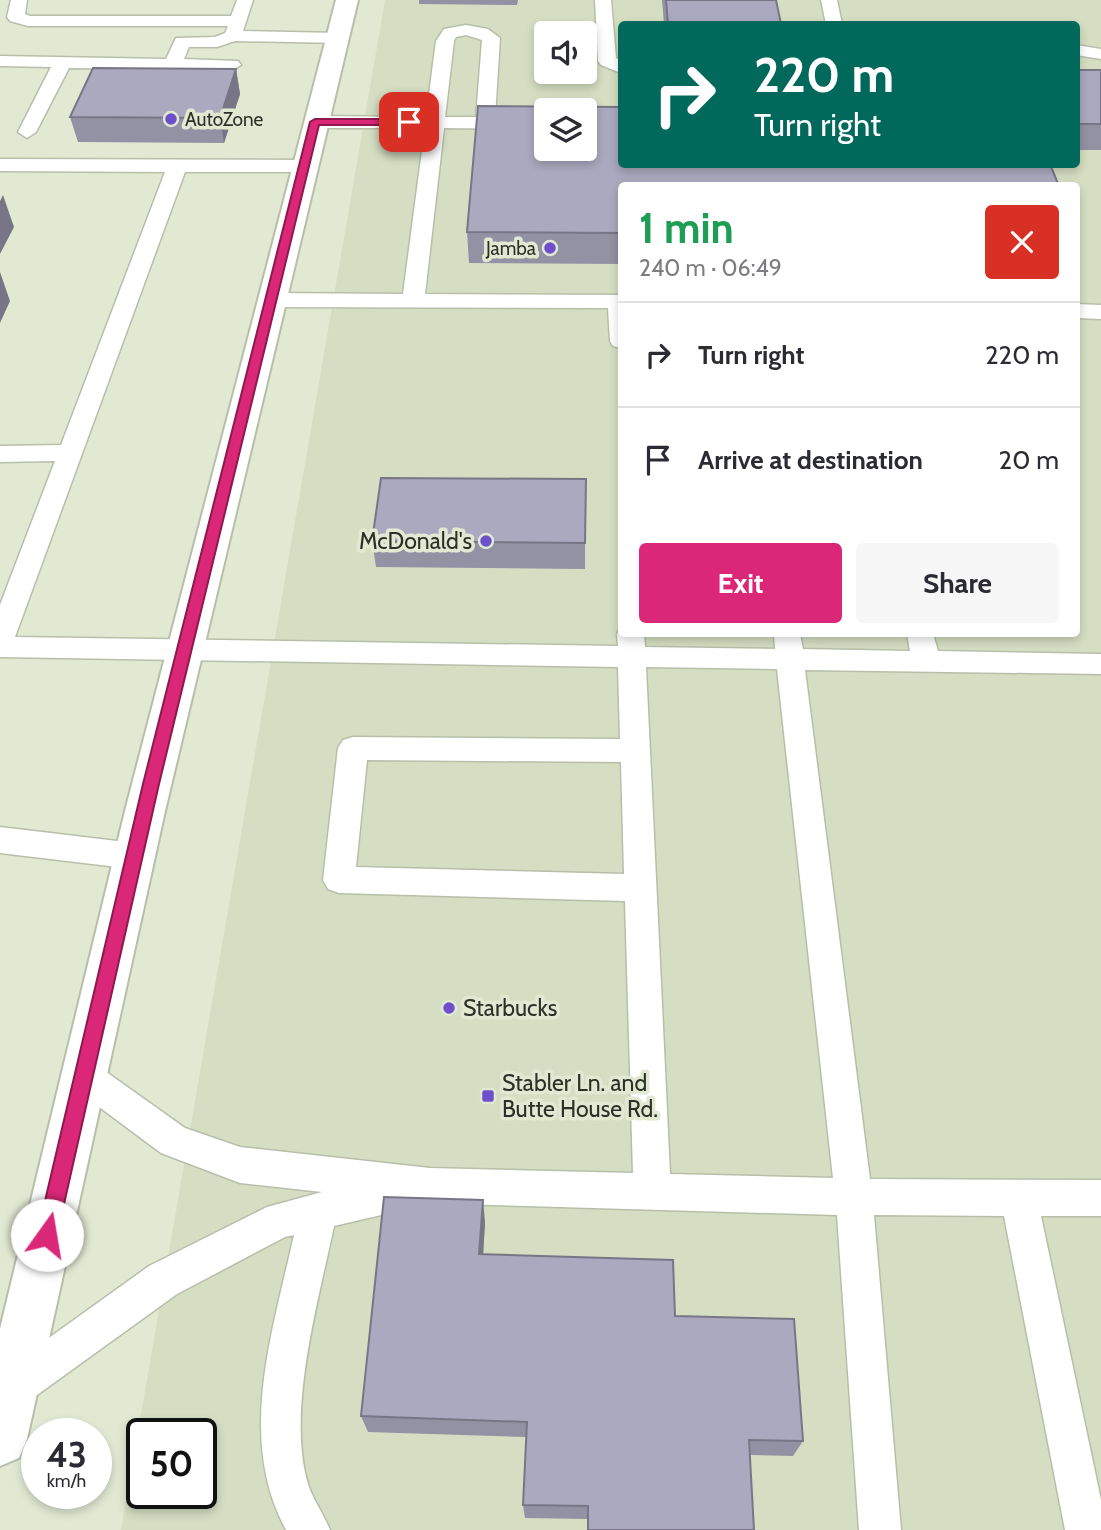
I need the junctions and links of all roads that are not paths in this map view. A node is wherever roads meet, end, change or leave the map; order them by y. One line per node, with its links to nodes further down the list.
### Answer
1 (19, 0): 6 (lane)
2 (347, 0): 8 (main road)
3 (603, 0): 15 (lane)
4 (830, 0): 7 (lane)
5 (50, 6): 6 (lane)
6 (239, 17): 8 (lane); 13 (lane)
7 (834, 21)
8 (339, 38): 16 (main road)
9 (1080, 51): 10 (lane)
10 (1101, 54)
11 (0, 61): 12 (lane)
12 (63, 61): 13 (lane); 20 (lane)
13 (173, 64): 14 (lane)
14 (233, 65)
15 (618, 66)
16 (315, 122): 17 (lane); 23 (main road)
17 (433, 122): 18 (lane); 18 (lane); 25 (lane)
18 (485, 123): 19 (lane)
19 (534, 123)
20 (27, 132)
21 (0, 165): 22 (lane)
22 (177, 166): 23 (lane); 29 (lane)
23 (304, 166): 24 (main road)
24 (271, 300): 25 (lane); 36 (main road)
25 (413, 300): 26 (lane)
26 (618, 301)
27 (1080, 311): 28 (lane)
28 (1101, 312)
29 (70, 453): 30 (lane); 32 (lane)
30 (0, 454)
31 (921, 637): 37 (lane)
32 (0, 641)
33 (632, 645): 34 (lane); 36 (lane); 39 (lane)
34 (789, 646): 37 (lane); 46 (lane)
35 (0, 647): 36 (lane)
36 (184, 650): 41 (main road)
37 (926, 661): 38 (lane)
38 (1101, 664)
39 (635, 751): 42 (lane); 42 (lane)
40 (0, 841): 41 (lane)
41 (134, 856): 43 (main road)
42 (641, 888): 45 (lane)
43 (83, 1075): 44 (lane); 50 (main road)
44 (430, 1186): 45 (lane); 49 (lane)
45 (652, 1192): 46 (lane)
46 (854, 1197): 47 (lane); 53 (lane)
47 (1018, 1198): 48 (lane); 54 (lane)
48 (1101, 1198)
49 (318, 1212): 50 (lane); 52 (lane)
50 (12, 1389): 51 (main road)
51 (0, 1439)
52 (309, 1530)
53 (880, 1530)
54 (1086, 1530)

